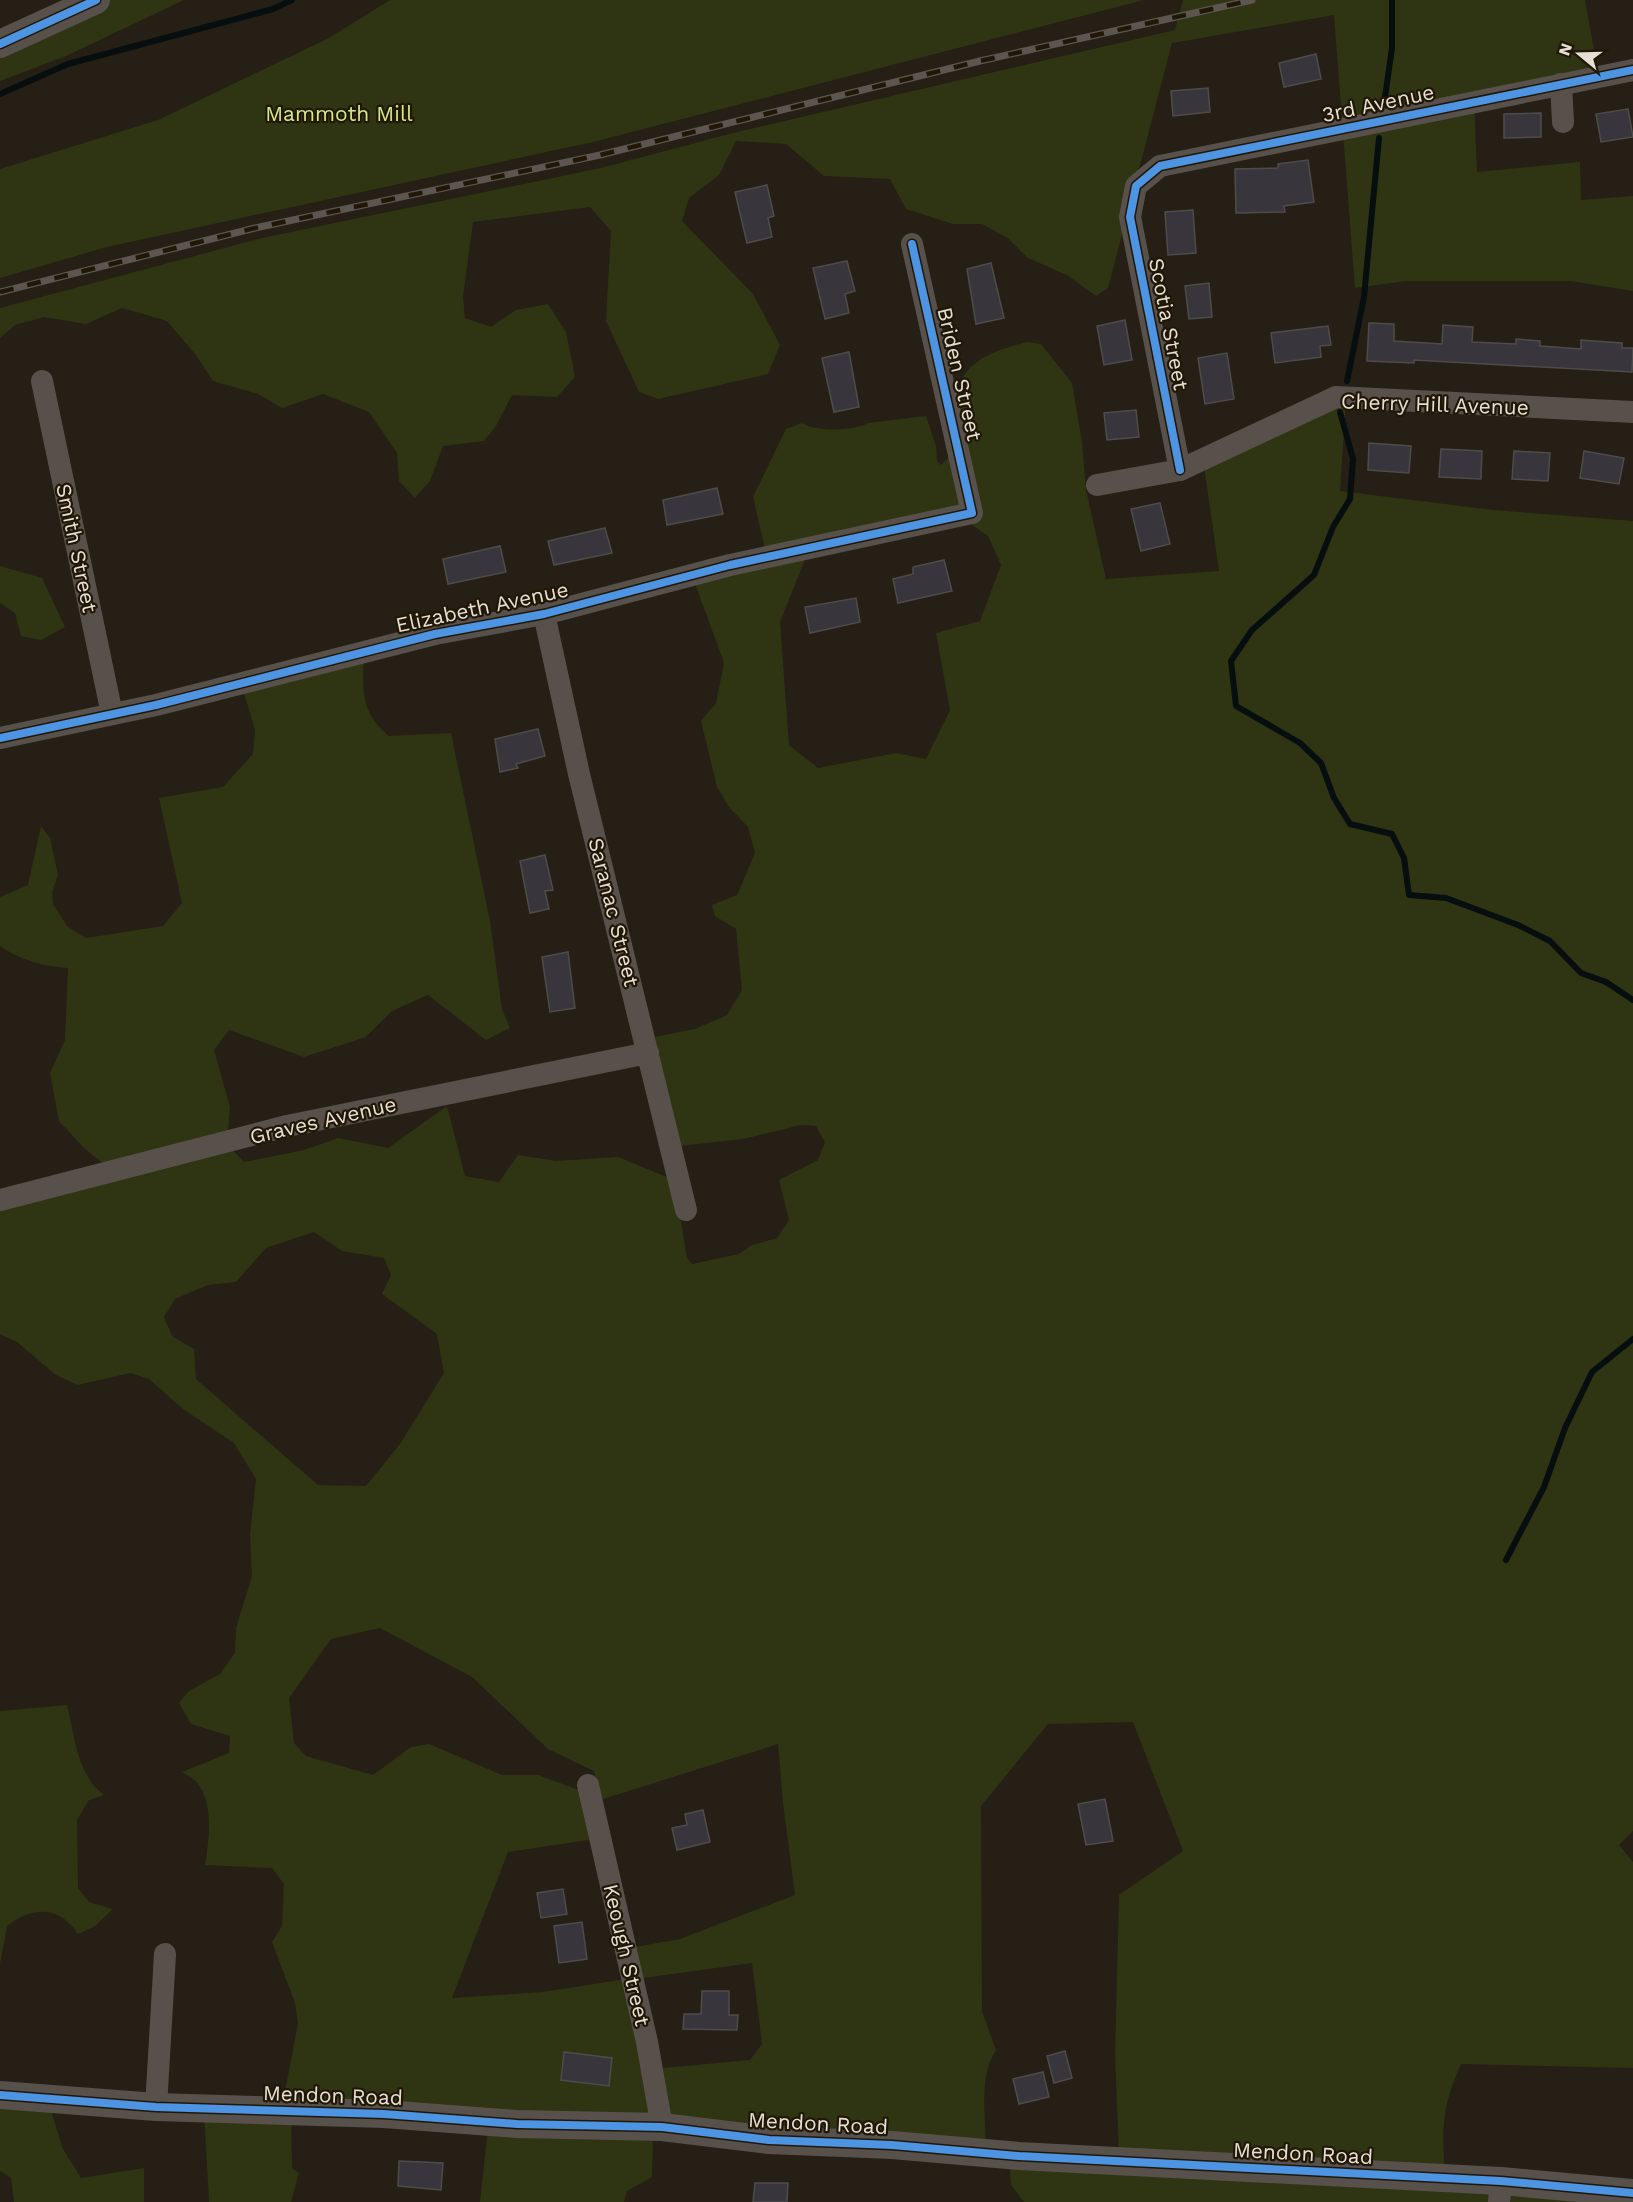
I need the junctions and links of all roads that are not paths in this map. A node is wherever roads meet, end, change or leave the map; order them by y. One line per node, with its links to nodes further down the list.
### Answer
1 (96, 0): 2 (street)
2 (0, 44)
3 (1633, 70): 4 (street, 3rd Avenue)
4 (1561, 84): 5 (street); 6 (street, 3rd Avenue)
5 (1563, 122)
6 (1136, 186): 10 (street, Scotia Street)
7 (912, 244): 12 (street, Briden Street)
8 (42, 381): 14 (street, Smith Street)
9 (1633, 412): 10 (street, Cherry Hill Avenue)
10 (1180, 470): 11 (street)
11 (1097, 485)
12 (972, 513): 13 (street, Elizabeth Avenue)
13 (544, 614): 14 (street, Elizabeth Avenue); 16 (street, Saranac Street)
14 (112, 714): 15 (street, Elizabeth Avenue)
15 (0, 738)
16 (648, 1053): 17 (street, Graves Avenue); 18 (street, Saranac Street)
17 (0, 1200)
18 (686, 1210)
19 (588, 1785): 23 (street, Keough Street)
20 (165, 1954): 22 (street)
21 (0, 2095): 22 (street, Mendon Road)
22 (156, 2107): 23 (street, Mendon Road)
23 (662, 2127): 24 (street, Mendon Road)
24 (1500, 2192): 25 (street, Mendon Road)
25 (1633, 2193)

